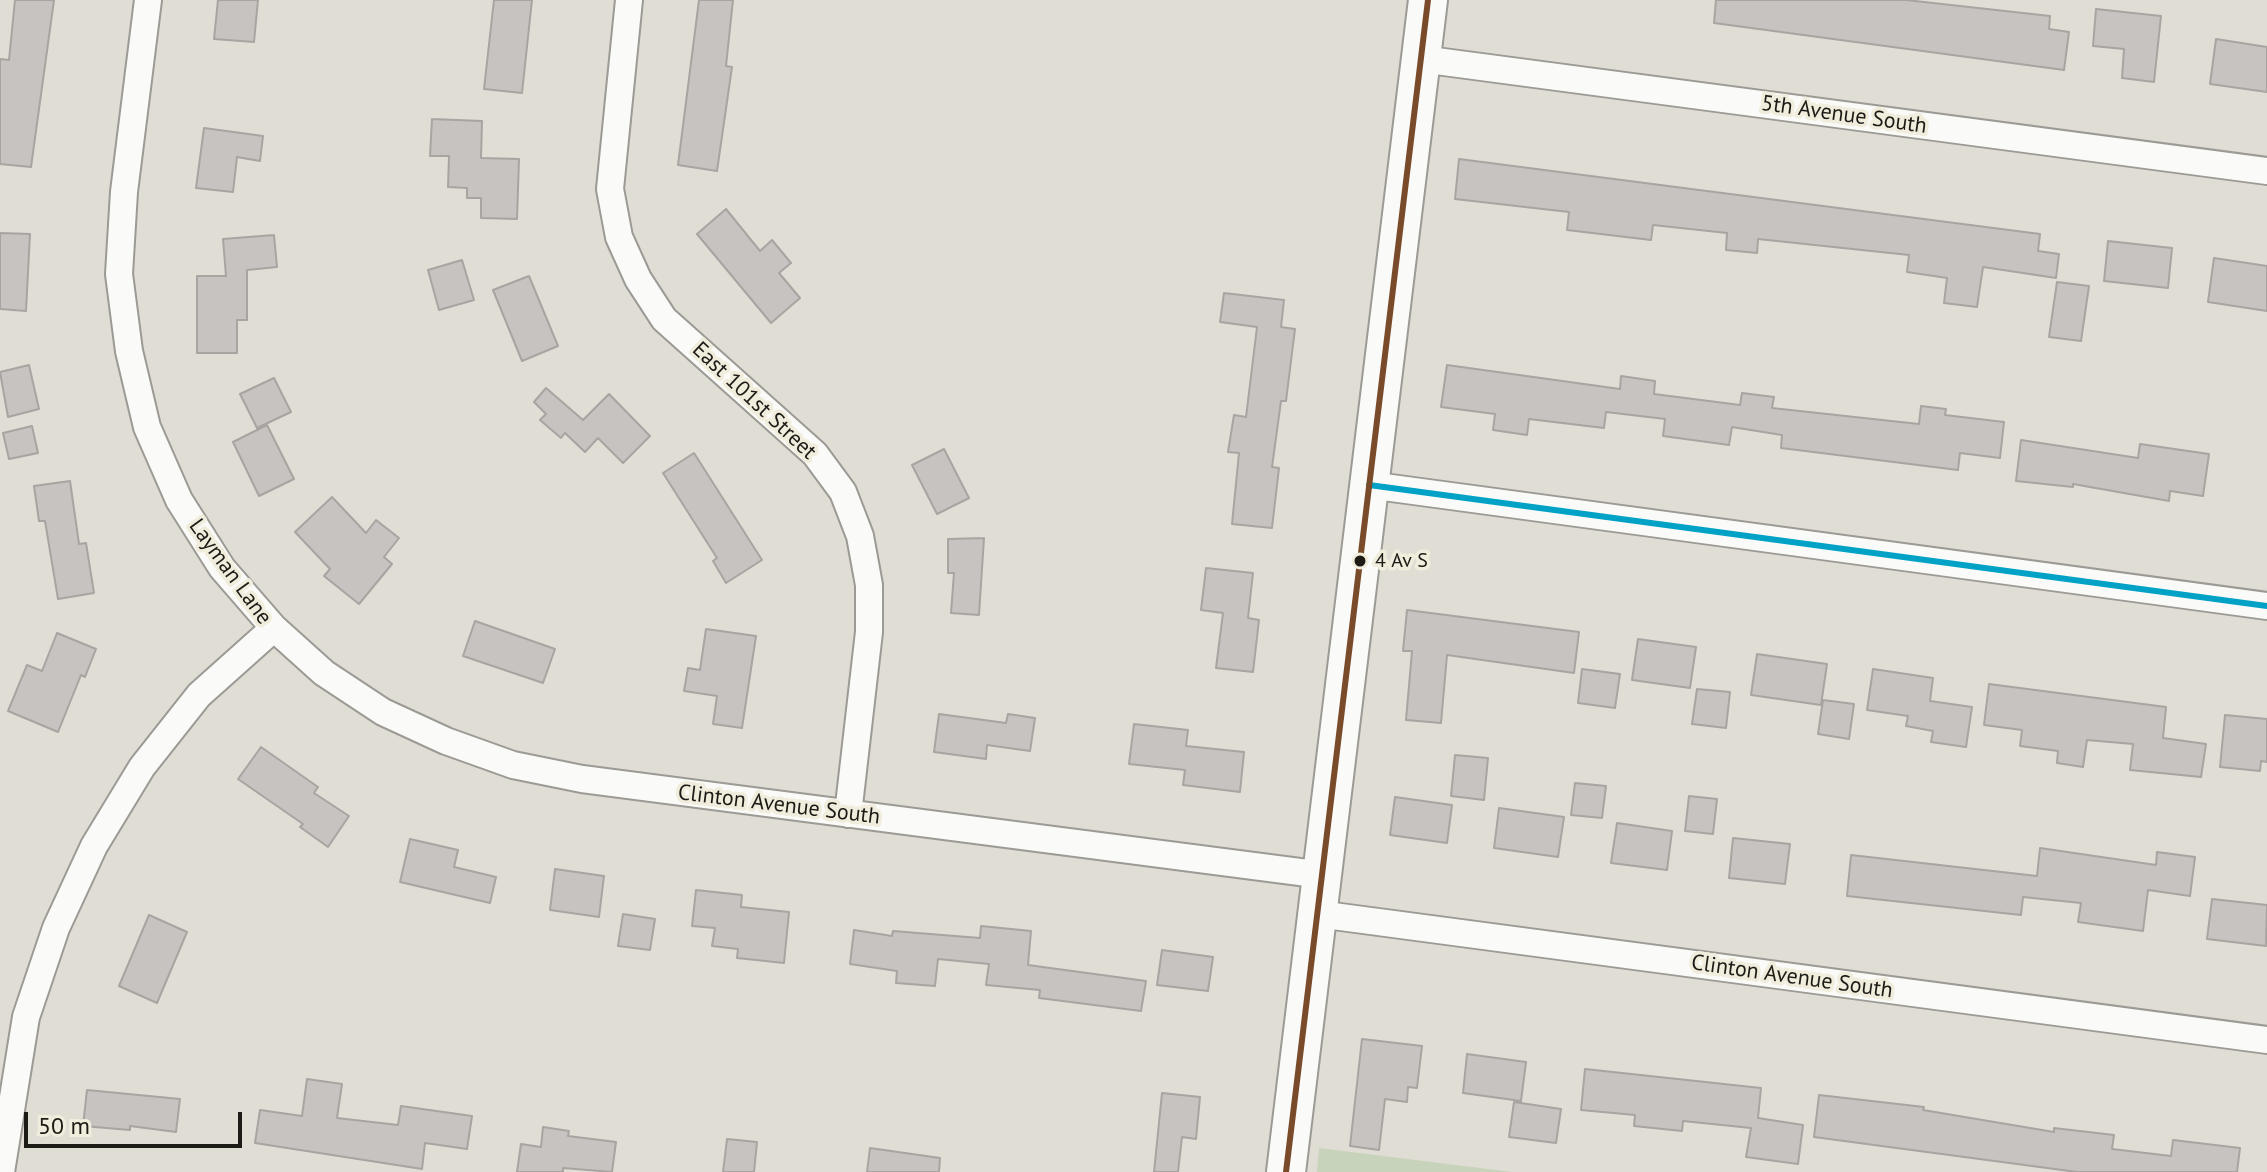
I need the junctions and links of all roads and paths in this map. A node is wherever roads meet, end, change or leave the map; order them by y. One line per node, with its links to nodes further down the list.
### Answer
1 (148, 0): 8 (street, Layman Lane)
2 (629, 0): 9 (street, East 101st Street)
3 (1428, 0): 4 (street)
4 (1421, 59): 5 (street, 5th Avenue South); 6 (street)
5 (2267, 171)
6 (1369, 485): 7 (street); 10 (street)
7 (2267, 606)
8 (274, 628): 9 (street, Clinton Avenue South); 13 (street, Layman Lane)
9 (848, 814): 10 (street, Clinton Avenue South)
10 (1323, 875): 11 (street)
11 (1318, 914): 12 (street, Clinton Avenue South); 14 (street)
12 (2267, 1040)
13 (1, 1172)
14 (1286, 1172)

